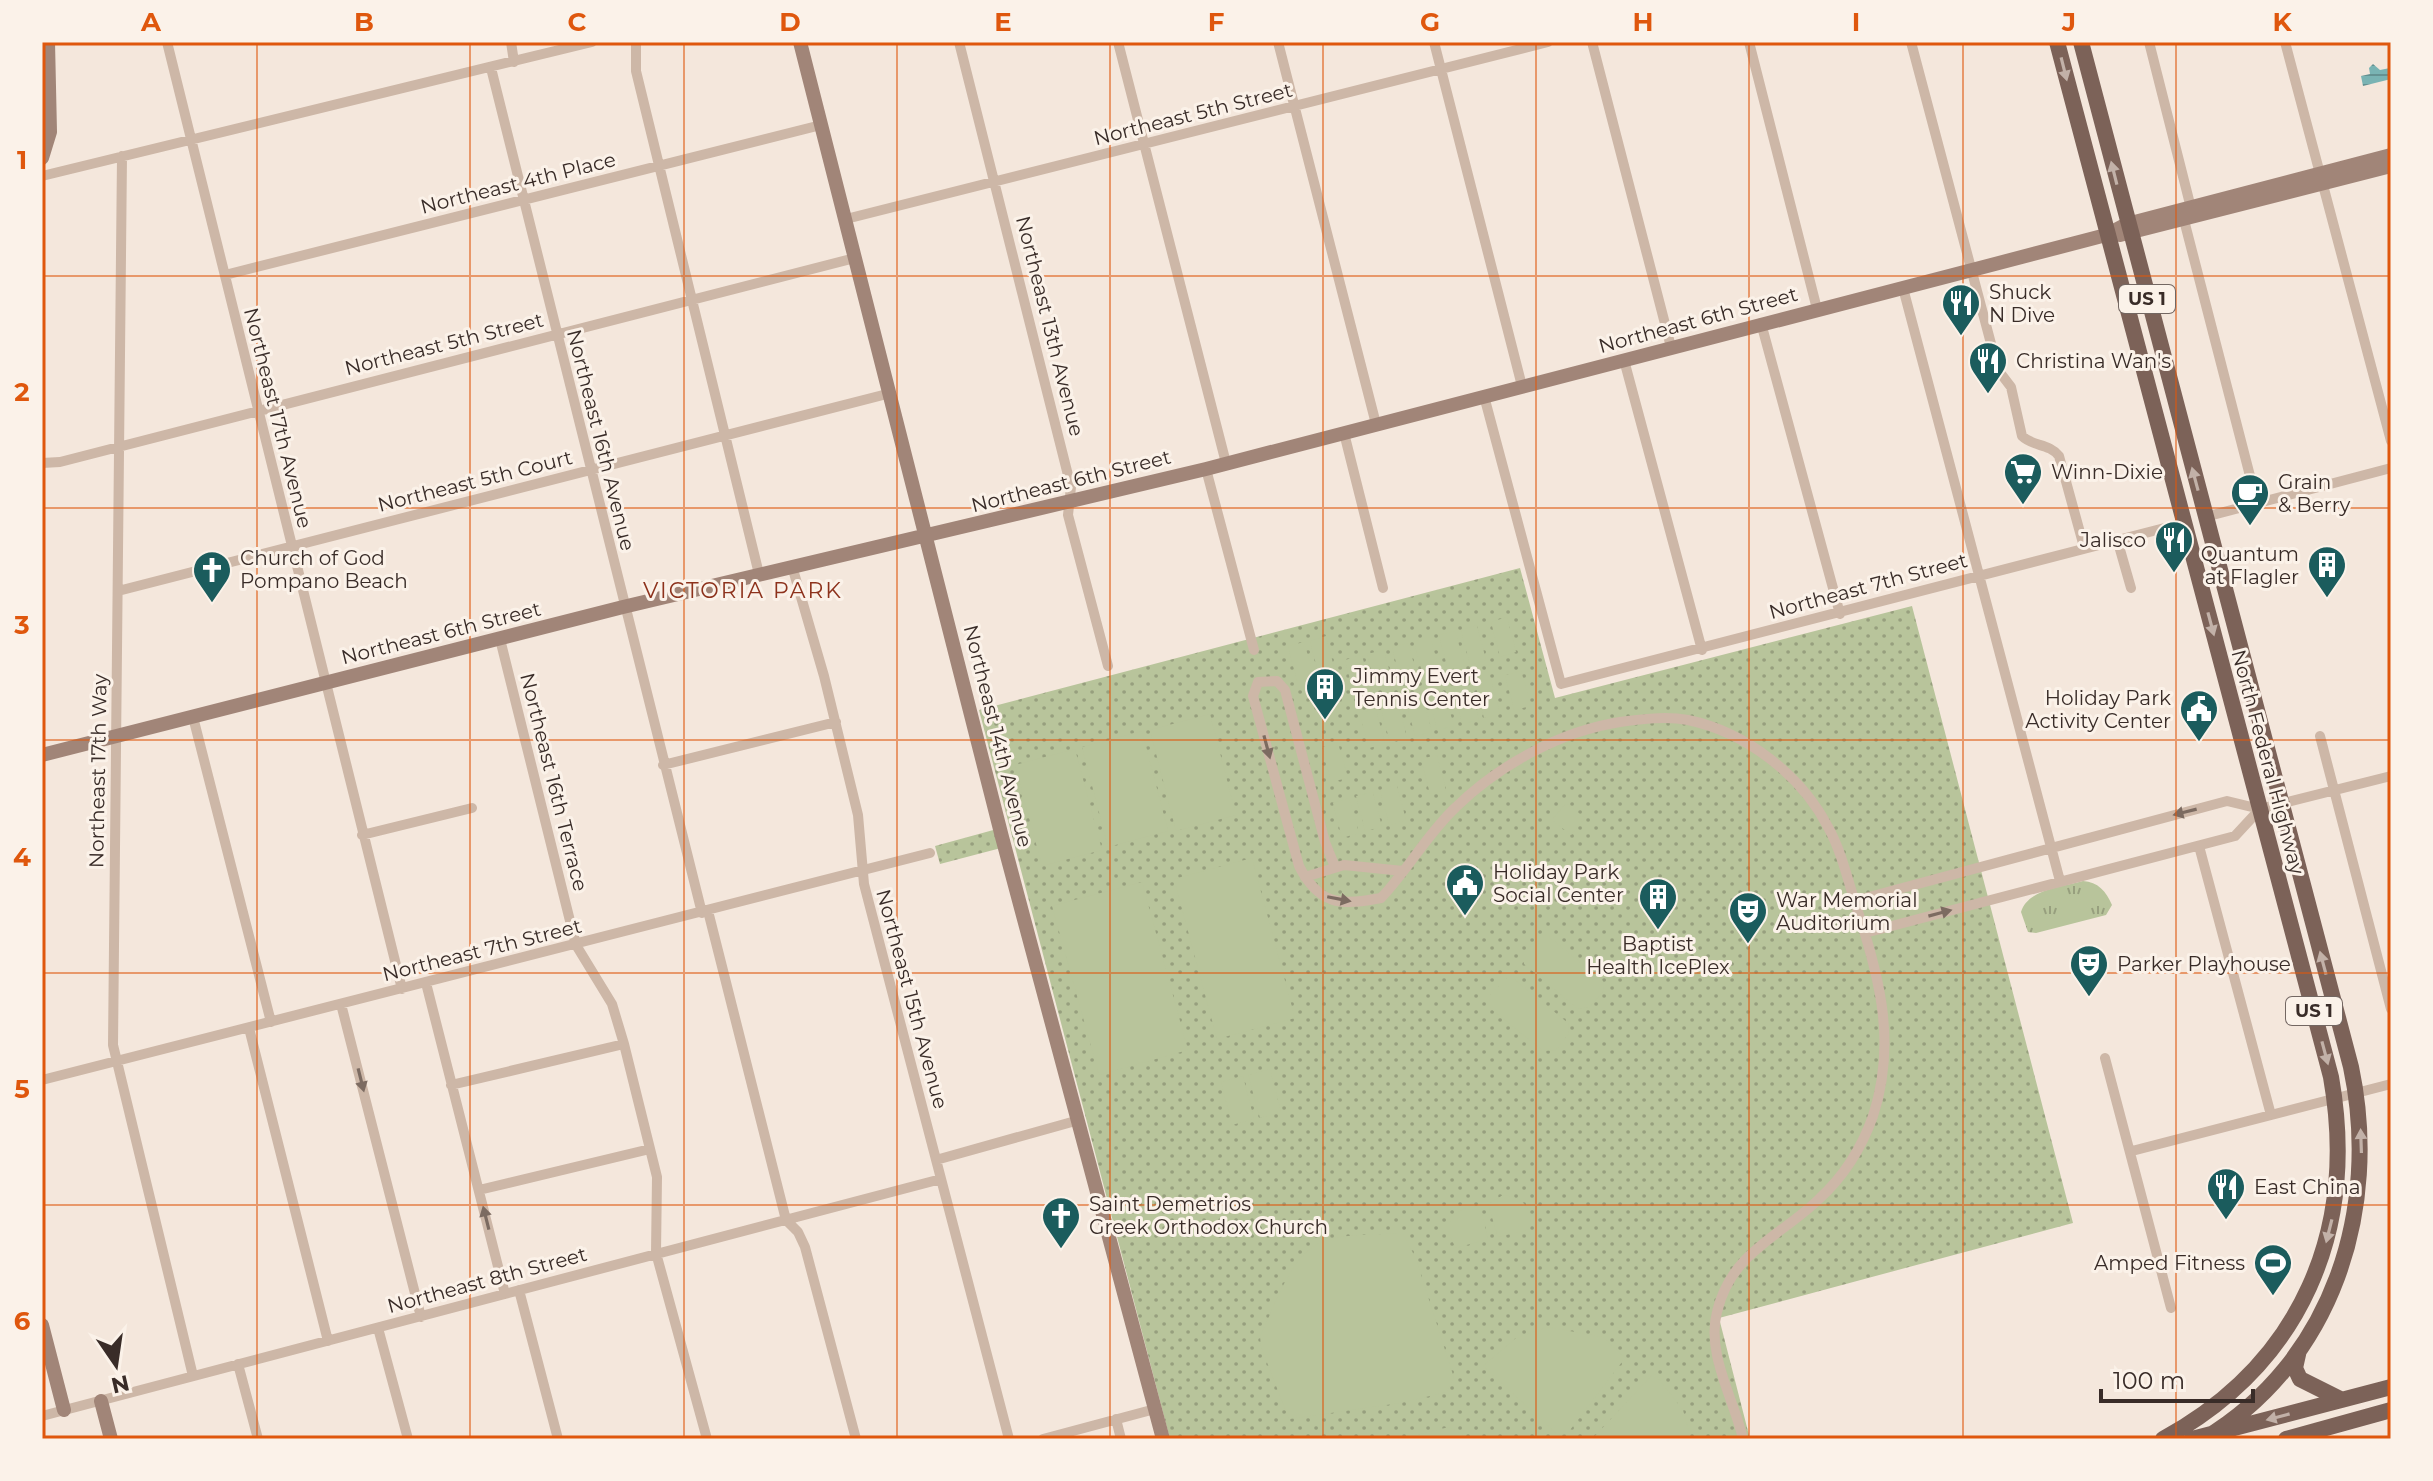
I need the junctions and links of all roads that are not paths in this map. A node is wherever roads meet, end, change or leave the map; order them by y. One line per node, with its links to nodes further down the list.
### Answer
1 (48, 42): 28 (street)
2 (167, 42): 24 (street, Northeast 17th Avenue)
3 (511, 42): 19 (street)
4 (592, 42): 19 (street)
5 (636, 42): 29 (street)
6 (800, 42): 23 (street, Northeast 14th Avenue)
7 (959, 42): 33 (street, Northeast 13th Avenue)
8 (1118, 42): 25 (street)
9 (1278, 42): 22 (street)
10 (1434, 42): 21 (street)
11 (1548, 42): 21 (street, Northeast 5th Street)
12 (1592, 42): 47 (street)
13 (1749, 42): 44 (street)
14 (1911, 42): 40 (street)
15 (2057, 42): 38 (main road, North Federal Highway / US 1, one-way to 38)
16 (2081, 42): 37 (main road, North Federal Highway / US 1, one-way to 16)
17 (2149, 42): 35 (street)
18 (2285, 42): 32 (street)
19 (514, 62): 20 (street)
20 (491, 68): 24 (street); 34 (street, Northeast 16th Avenue)
21 (1440, 69): 22 (street, Northeast 5th Street); 49 (street)
22 (1295, 107): 25 (street, Northeast 5th Street); 53 (street)
23 (821, 125): 29 (street, Northeast 4th Place); 36 (street, Northeast 14th Avenue)
24 (190, 140): 27 (street); 41 (street, Northeast 17th Avenue)
25 (1144, 144): 33 (street, Northeast 5th Street); 59 (street)
26 (2391, 155): 32 (street, Northeast 6th Street)
27 (122, 156): 31 (street); 57 (street, Northeast 17th Way)
28 (42, 158)
29 (659, 165): 34 (street, Northeast 4th Place); 43 (street)
30 (2391, 166): 32 (street, Northeast 6th Street)
31 (42, 176)
32 (2321, 179): 35 (street, Northeast 6th Street); 56 (street)
33 (995, 182): 36 (street, Northeast 5th Street); 64 (street, Northeast 13th Avenue)
34 (523, 201): 41 (street, Northeast 4th Place); 46 (street, Northeast 16th Avenue)
35 (2188, 214): 37 (street, Northeast 6th Street); 65 (street)
36 (846, 219): 39 (street, Northeast 14th Avenue)
37 (2128, 229): 38 (street, Northeast 6th Street); 66 (main road, North Federal Highway / US 1, one-way to 37)
38 (2106, 235): 40 (street, Northeast 6th Street); 63 (main road, North Federal Highway / US 1)
39 (855, 258): 43 (street, Northeast 5th Street); 50 (street, Northeast 14th Avenue)
40 (1972, 270): 42 (street, Northeast 6th Street); 71 (street)
41 (225, 275): 52 (street, Northeast 17th Avenue)
42 (1903, 288): 44 (street, Northeast 6th Street); 75 (street)
43 (692, 300): 46 (street, Northeast 5th Street); 55 (street)
44 (1817, 309): 45 (street, Northeast 6th Street)
45 (1761, 323): 47 (street, Northeast 6th Street); 80 (street)
46 (556, 334): 52 (street, Northeast 5th Street); 62 (street, Northeast 16th Avenue)
47 (1671, 347): 48 (street, Northeast 6th Street)
48 (1624, 360): 49 (street, Northeast 6th Street); 83 (street)
49 (1522, 386): 51 (street, Northeast 6th Street)
50 (887, 394): 55 (street, Northeast 5th Court); 68 (street, Northeast 14th Avenue)
51 (1484, 396): 53 (street, Northeast 6th Street); 83 (street, Northeast 7th Street)
52 (257, 411): 57 (street, Northeast 5th Street); 70 (street, Northeast 17th Avenue)
53 (1376, 424): 54 (street, Northeast 6th Street)
54 (1344, 433): 59 (street, Northeast 6th Street); 76 (street)
55 (725, 435): 62 (street, Northeast 5th Court); 74 (street)
56 (2391, 441)
57 (121, 445): 58 (street, Northeast 5th Street); 78 (street, Northeast 17th Way)
58 (42, 463)
59 (1226, 463): 61 (street, Northeast 6th Street)
60 (2391, 468): 65 (street)
61 (1206, 469): 64 (street, Northeast 6th Street); 82 (street)
62 (590, 470): 70 (street, Northeast 5th Court); 79 (street, Northeast 16th Avenue)
63 (2176, 494): 66 (main road); 67 (main road, North Federal Highway / US 1)
64 (1070, 501): 68 (street, Northeast 6th Street); 84 (street, Northeast 13th Avenue)
65 (2257, 503): 66 (street)
66 (2205, 517): 72 (main road, North Federal Highway / US 1)
67 (2184, 523): 69 (street, Northeast 7th Street); 72 (main road); 96 (main road, North Federal Highway / US 1, one-way to 96)
68 (925, 537): 73 (street, Northeast 6th Street); 127 (street, Northeast 14th Avenue)
69 (2117, 539): 71 (street, Northeast 7th Street); 77 (street)
70 (291, 546): 78 (street, Northeast 5th Court); 85 (street, Northeast 17th Avenue)
71 (2084, 547): 75 (street, Northeast 7th Street)
72 (2215, 554): 94 (main road, North Federal Highway / US 1)
73 (792, 566): 74 (street, Northeast 6th Street); 87 (street, Northeast 15th Avenue)
74 (759, 574): 79 (street, Northeast 6th Street)
75 (1978, 575): 80 (street, Northeast 7th Street); 99 (street)
76 (1383, 588)
77 (2131, 588)
78 (118, 591): 88 (street, Northeast 17th Way)
79 (623, 607): 81 (street, Northeast 6th Street); 91 (street, Northeast 16th Avenue)
80 (1840, 614): 83 (street, Northeast 7th Street)
81 (500, 639): 85 (street, Northeast 6th Street); 111 (street, Northeast 16th Terrace)
82 (1254, 650)
83 (1702, 650)
84 (1108, 666)
85 (325, 684): 86 (street, Northeast 6th Street); 97 (street, Northeast 17th Avenue)
86 (193, 717): 88 (street, Northeast 6th Street); 116 (street)
87 (836, 722): 91 (street); 103 (street, Northeast 15th Avenue)
88 (116, 736): 90 (street, Northeast 6th Street); 120 (street, Northeast 17th Way)
89 (2320, 736): 93 (street)
90 (42, 755)
91 (663, 765): 109 (street, Northeast 16th Avenue)
92 (2391, 776): 93 (street)
93 (2335, 791): 94 (street); 115 (street)
94 (2281, 804): 96 (street); 124 (main road, North Federal Highway / US 1, one-way to 94)
95 (472, 808): 97 (street)
96 (2260, 809): 98 (street); 99 (street, one-way to 99); 125 (main road, North Federal Highway / US 1, one-way to 125)
97 (362, 835): 113 (street, Northeast 17th Avenue)
98 (2199, 846): 106 (street); 126 (street)
99 (2051, 847): 106 (street); 108 (street)
100 (930, 853): 103 (street, Northeast 7th Street)
101 (1335, 867): 102 (street); 105 (street); 105 (street, one-way to 105)
102 (1380, 868): 104 (street); 107 (street)
103 (864, 870): 109 (street, Northeast 7th Street); 130 (street, Northeast 15th Avenue)
104 (1403, 871): 107 (street); 108 (street)
105 (1305, 877): 107 (street, one-way to 107)
106 (2060, 881): 110 (street, one-way to 106)
107 (1389, 889)
108 (1854, 901): 110 (street)
109 (705, 912): 111 (street, Northeast 7th Street); 133 (street, Northeast 16th Avenue)
110 (1865, 933): 165 (street)
111 (576, 945): 112 (street, Northeast 7th Street); 118 (street, Northeast 16th Terrace)
112 (426, 983): 113 (street, Northeast 7th Street); 123 (street)
113 (402, 989): 114 (street, Northeast 7th Street)
114 (341, 1004): 116 (street, Northeast 7th Street); 138 (street, one-way to 138)
115 (2391, 1009)
116 (271, 1022): 117 (street, Northeast 7th Street)
117 (249, 1028): 120 (street, Northeast 7th Street); 141 (street)
118 (624, 1044): 123 (street); 128 (street, Northeast 16th Terrace)
119 (2105, 1058): 129 (street)
120 (115, 1061): 121 (street, Northeast 7th Street); 144 (street, Northeast 17th Way)
121 (42, 1080)
122 (2391, 1084): 124 (street)
123 (451, 1085): 132 (street)
124 (2356, 1093): 125 (street); 142 (main road, North Federal Highway / US 1, one-way to 124)
125 (2335, 1098): 126 (street); 166 (main road, North Federal Highway / US 1, one-way to 166)
126 (2271, 1115): 129 (street)
127 (1079, 1120): 130 (street); 148 (street, Northeast 14th Avenue)
128 (650, 1149): 132 (street); 134 (street, Northeast 16th Terrace)
129 (2132, 1151): 137 (street)
130 (936, 1160): 131 (street, Northeast 15th Avenue)
131 (941, 1179): 133 (street, Northeast 8th Street); 161 (street, Northeast 15th Avenue)
132 (479, 1190): 136 (street, one-way to 132)
133 (786, 1220): 134 (street, Northeast 8th Street); 160 (street, Northeast 16th Avenue)
134 (656, 1253): 135 (street, Northeast 8th Street); 159 (street, Northeast 16th Terrace)
135 (519, 1290): 136 (street, Northeast 8th Street); 158 (street)
136 (505, 1294): 138 (street, Northeast 8th Street)
137 (2171, 1308)
138 (421, 1317): 140 (street, Northeast 8th Street)
139 (42, 1325): 149 (street)
140 (378, 1328): 141 (street, Northeast 8th Street); 157 (street)
141 (328, 1341): 143 (street, Northeast 8th Street)
142 (2299, 1349): 146 (main road); 153 (main road, North Federal Highway / US 1)
143 (238, 1364): 144 (street, Northeast 8th Street); 156 (street)
144 (193, 1376): 147 (street, Northeast 8th Street)
145 (2391, 1387): 146 (main road)
146 (2342, 1400): 153 (main road, one-way to 153)
147 (101, 1401): 149 (street, Northeast 8th Street); 155 (street)
148 (1155, 1409): 152 (street); 164 (street, Northeast 14th Avenue)
149 (64, 1410): 151 (street, Northeast 8th Street)
150 (2391, 1410): 168 (main road)
151 (42, 1416)
152 (1116, 1419): 154 (street); 163 (street)
153 (2209, 1436): 167 (main road)
154 (1058, 1437): 162 (street)
155 (111, 1439)
156 (258, 1439)
157 (408, 1439)
158 (558, 1439)
159 (707, 1439)
160 (856, 1439)
161 (1009, 1439)
162 (1043, 1439)
163 (1121, 1439)
164 (1163, 1439)
165 (1743, 1439)
166 (2163, 1439)
167 (2192, 1439)
168 (2286, 1439)

